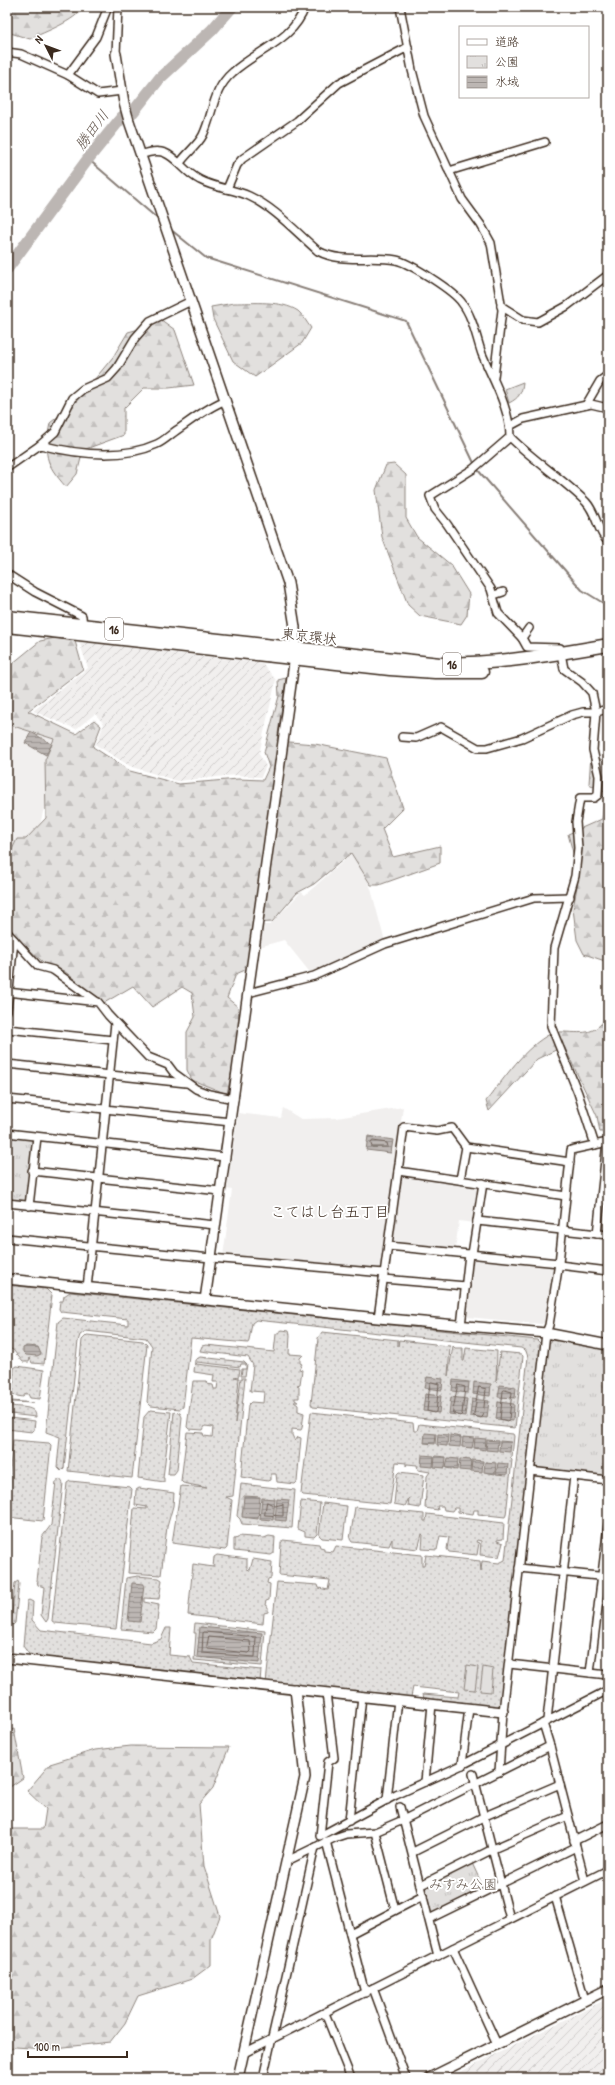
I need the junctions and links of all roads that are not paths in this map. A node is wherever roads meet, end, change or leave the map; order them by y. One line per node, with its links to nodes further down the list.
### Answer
1 (108, 7): 8 (street)
2 (118, 7): 7 (street)
3 (305, 7): 12 (street)
4 (400, 7): 5 (street)
5 (408, 47): 13 (street); 14 (street)
6 (7, 52): 8 (street)
7 (116, 54): 9 (street)
8 (68, 75): 9 (street)
9 (122, 93): 11 (street)
10 (545, 142): 13 (street)
11 (141, 156): 12 (street); 16 (street)
12 (180, 163): 14 (street)
13 (449, 171): 17 (street)
14 (228, 189): 19 (street)
15 (608, 274): 17 (street)
16 (191, 301): 20 (street); 25 (street)
17 (501, 306): 19 (street)
18 (608, 375): 21 (street)
19 (494, 377): 23 (street)
20 (226, 400): 25 (street); 38 (street)
21 (586, 405): 22 (street); 23 (street)
22 (608, 408)
23 (510, 426): 24 (street)
24 (510, 437): 27 (street); 30 (street)
25 (40, 445): 26 (street)
26 (7, 468)
27 (608, 542)
28 (7, 574): 34 (street)
29 (503, 592): 30 (street)
30 (494, 596): 35 (street)
31 (7, 617): 34 (highway, 東京環状 / 16)
32 (7, 626): 34 (highway, 東京環状 / 16)
33 (529, 628): 35 (street)
34 (83, 630): 38 (highway, 東京環状 / 16)
35 (522, 638): 39 (street)
36 (608, 645): 39 (highway, 東京環状 / 16)
37 (608, 653): 39 (highway, 東京環状 / 16)
38 (295, 654): 39 (highway, 東京環状 / 16); 48 (street)
39 (561, 658): 41 (street)
40 (608, 709): 41 (street)
41 (596, 712): 42 (street); 43 (street)
42 (402, 737)
43 (570, 897): 48 (street); 65 (street)
44 (7, 932): 45 (street)
45 (14, 940): 46 (street); 49 (street)
46 (10, 954): 47 (street)
47 (8, 992): 49 (street); 50 (street)
48 (248, 993): 58 (street)
49 (98, 1002): 51 (street)
50 (7, 1011)
51 (115, 1023): 53 (street); 56 (street)
52 (7, 1029): 53 (street)
53 (113, 1040): 55 (street)
54 (7, 1064): 55 (street)
55 (110, 1075): 56 (street); 59 (street)
56 (186, 1083): 58 (street)
57 (7, 1099): 59 (street)
58 (234, 1099): 60 (street)
59 (106, 1109): 60 (street); 64 (street)
60 (230, 1122): 67 (street)
61 (7, 1134): 62 (street)
62 (37, 1137): 64 (street); 69 (street)
63 (608, 1142): 65 (street); 82 (street)
64 (103, 1144): 67 (street); 71 (street)
65 (595, 1145): 68 (street)
66 (466, 1147): 68 (street); 70 (street); 72 (street)
67 (225, 1157): 74 (street)
68 (570, 1162): 75 (street)
69 (32, 1171): 71 (street); 77 (street)
70 (398, 1171): 72 (street); 86 (street)
71 (99, 1178): 74 (street); 78 (street)
72 (460, 1180): 73 (street)
73 (483, 1184): 75 (street); 79 (street)
74 (220, 1190): 80 (street)
75 (566, 1196): 81 (street)
76 (7, 1203): 77 (street)
77 (29, 1206): 78 (street)
78 (95, 1213): 80 (street); 85 (street)
79 (477, 1221): 81 (street); 87 (street)
80 (215, 1225): 88 (street)
81 (562, 1230): 82 (street); 89 (street)
82 (597, 1234): 83 (street)
83 (608, 1235)
84 (7, 1238): 85 (street)
85 (92, 1246): 88 (street); 94 (street)
86 (388, 1246): 87 (street); 91 (street)
87 (470, 1254): 89 (street); 93 (street)
88 (211, 1258): 91 (street); 95 (street)
89 (559, 1264): 90 (street); 98 (street)
90 (608, 1271)
91 (384, 1276): 93 (street); 96 (street)
92 (7, 1279): 94 (street)
93 (466, 1286): 97 (street)
94 (87, 1288): 95 (street)
95 (205, 1300): 96 (street)
96 (378, 1318): 97 (street)
97 (461, 1326): 98 (street)
98 (546, 1333): 99 (street); 100 (street)
99 (608, 1345)
100 (530, 1471): 101 (street); 104 (street)
101 (574, 1476): 102 (street); 105 (street)
102 (608, 1480)
103 (608, 1525): 106 (street)
104 (519, 1568): 105 (street); 108 (street)
105 (564, 1573): 106 (street); 109 (street)
106 (605, 1577): 110 (street)
107 (7, 1658): 112 (street)
108 (509, 1664): 109 (street); 119 (street)
109 (553, 1669): 110 (street); 120 (street)
110 (590, 1673): 111 (street)
111 (608, 1675)
112 (295, 1689): 114 (street); 142 (street)
113 (608, 1690): 120 (street)
114 (326, 1693): 115 (street); 134 (street)
115 (362, 1696): 116 (street); 134 (street)
116 (398, 1700): 117 (street); 129 (street)
117 (432, 1704): 118 (street); 126 (street)
118 (469, 1708): 119 (street); 123 (street)
119 (503, 1712): 121 (street)
120 (545, 1722): 121 (street); 122 (street)
121 (501, 1744): 123 (street); 124 (street)
122 (550, 1746): 124 (street); 128 (street)
123 (462, 1765): 126 (street)
124 (499, 1772): 127 (street)
125 (473, 1774): 127 (street)
126 (425, 1782): 129 (street)
127 (476, 1783): 131 (street); 133 (street)
128 (560, 1784): 131 (street); 132 (street)
129 (387, 1800): 134 (street)
130 (400, 1807): 133 (street)
131 (484, 1816): 140 (street); 141 (street)
132 (568, 1816): 138 (street); 140 (street)
133 (403, 1820): 136 (street); 141 (street)
134 (349, 1821)
135 (608, 1824): 138 (street)
136 (375, 1832): 137 (street); 149 (street)
137 (326, 1841): 139 (street); 152 (street)
138 (575, 1844): 144 (street); 145 (street)
139 (315, 1847): 142 (street); 160 (street)
140 (493, 1848): 145 (street); 146 (street)
141 (413, 1852): 146 (street)
142 (287, 1861): 162 (street)
143 (607, 1872): 144 (street)
144 (585, 1881): 148 (street)
145 (502, 1883): 150 (street); 151 (street)
146 (420, 1885): 147 (street)
147 (423, 1896): 149 (street); 150 (street)
148 (555, 1896): 151 (street); 158 (street)
149 (395, 1910): 152 (street)
150 (429, 1919): 154 (street)
151 (510, 1919): 153 (street)
152 (350, 1934): 157 (street)
153 (453, 1948): 154 (street); 161 (street)
154 (438, 1956): 155 (street)
155 (373, 1988): 157 (street); 166 (street)
156 (607, 1992): 158 (street)
157 (365, 1993): 159 (street)
158 (585, 2000): 161 (street)
159 (324, 2013): 160 (street); 165 (street)
160 (272, 2040): 162 (street); 164 (street)
161 (497, 2044): 167 (street)
162 (244, 2053): 163 (street)
163 (238, 2078)
164 (264, 2078)
165 (352, 2078)
166 (406, 2078)
167 (429, 2078)

